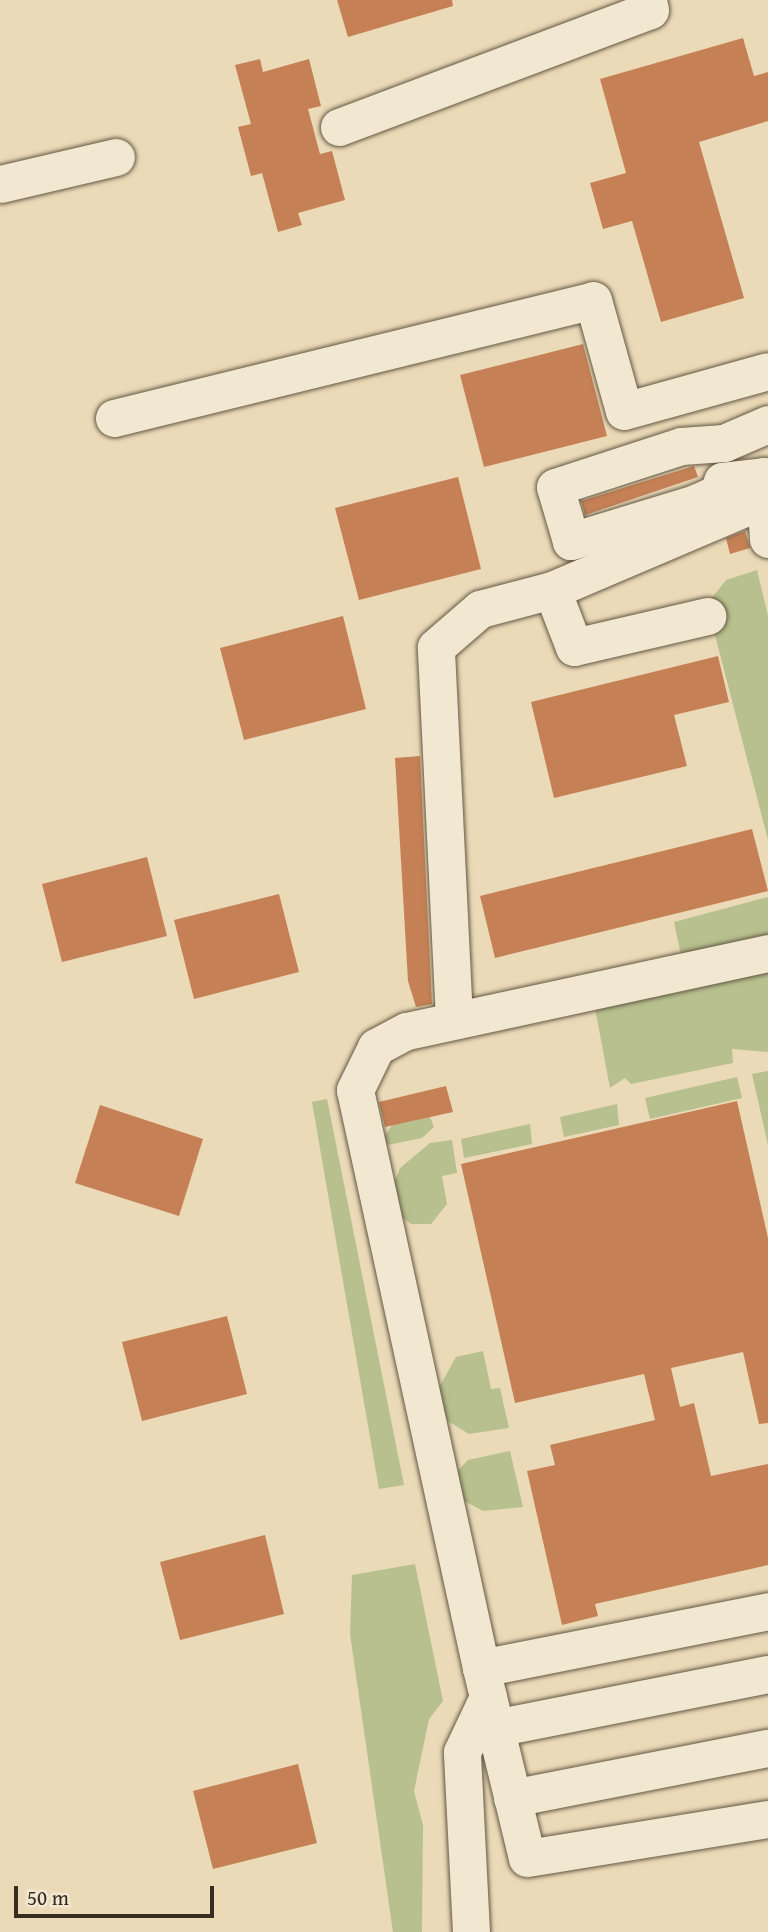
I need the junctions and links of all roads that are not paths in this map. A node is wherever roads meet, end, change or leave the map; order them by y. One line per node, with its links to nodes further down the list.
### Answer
1 (649, 5): 2 (street)
2 (339, 127)
3 (116, 157): 4 (street)
4 (0, 184)
5 (768, 371): 6 (street)
6 (114, 418)
7 (768, 425): 8 (street)
8 (766, 473): 9 (street); 10 (street)
9 (768, 539)
10 (552, 590): 11 (street); 13 (street)
11 (707, 616)
12 (768, 953): 13 (street)
13 (454, 1019): 16 (street)
14 (768, 1611): 16 (street)
15 (768, 1674): 16 (street)
16 (488, 1698): 18 (street); 20 (street)
17 (768, 1748): 18 (street)
18 (512, 1798): 19 (street)
19 (768, 1819)
20 (471, 1932)

